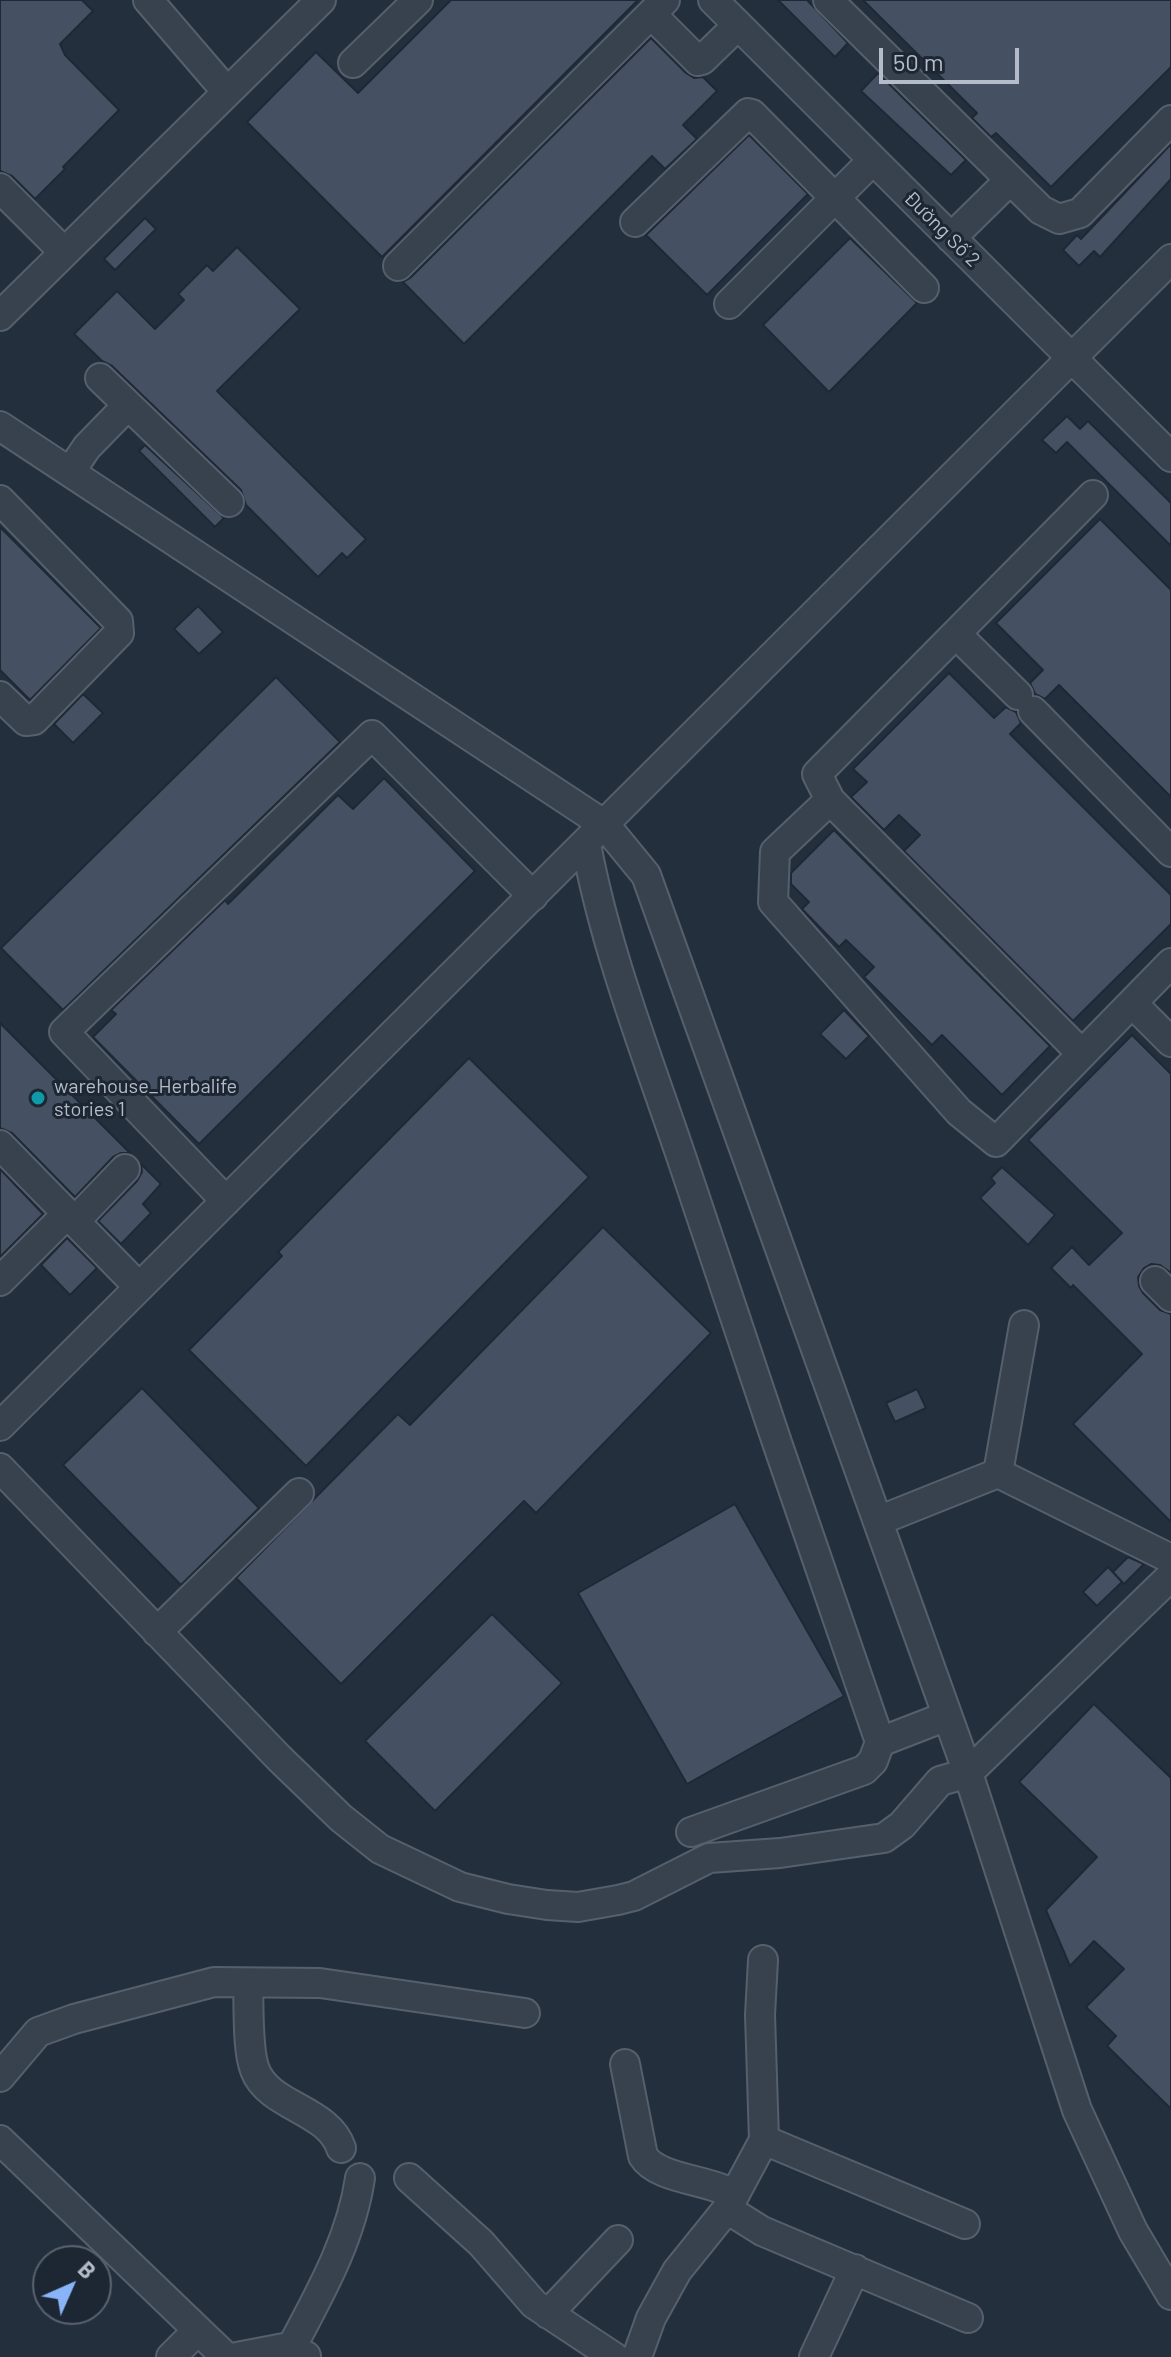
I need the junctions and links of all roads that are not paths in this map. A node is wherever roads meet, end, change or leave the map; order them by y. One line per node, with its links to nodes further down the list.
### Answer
1 (148, 0): 9 (street)
2 (321, 0): 9 (street)
3 (418, 0): 8 (street)
4 (713, 0): 7 (street, Đường Số 2)
5 (828, 0): 12 (street)
6 (658, 7): 7 (street); 19 (street)
7 (738, 25): 11 (street, Đường Số 2)
8 (353, 63)
9 (227, 92): 17 (street)
10 (1171, 120): 12 (street)
11 (873, 160): 14 (street); 16 (street, Đường Số 2)
12 (1010, 180): 16 (street)
13 (0, 188): 17 (street)
14 (835, 198): 15 (street); 20 (street); 21 (street)
15 (635, 222)
16 (951, 238): 23 (street, Đường Số 2)
17 (64, 252): 22 (street)
18 (1171, 259): 23 (street)
19 (398, 266)
20 (924, 288)
21 (729, 304)
22 (0, 316)
23 (1072, 359): 27 (street, Đường Số 2); 35 (street)
24 (100, 378): 25 (street)
25 (128, 405): 28 (street); 31 (street)
26 (0, 426): 28 (street)
27 (1171, 457)
28 (70, 472): 35 (street)
29 (1093, 495): 32 (street)
30 (0, 500): 33 (street)
31 (229, 502)
32 (956, 634): 34 (street); 36 (street)
33 (0, 696)
34 (830, 800): 41 (street); 41 (street)
35 (595, 834): 37 (street); 53 (street); 58 (street)
36 (1171, 852)
37 (533, 896): 44 (street); 44 (street)
38 (1171, 963): 39 (street)
39 (1132, 1003): 40 (street); 41 (street)
40 (1171, 1042)
41 (1082, 1054)
42 (0, 1145): 45 (street)
43 (125, 1169): 45 (street)
44 (226, 1201): 47 (street)
45 (71, 1218): 46 (street); 47 (street)
46 (0, 1281)
47 (139, 1287): 49 (street)
48 (1024, 1325): 51 (street)
49 (0, 1426)
50 (0, 1468): 56 (street)
51 (998, 1473): 53 (street); 54 (street)
52 (299, 1493): 56 (street)
53 (878, 1521): 57 (street)
54 (1171, 1559)
55 (1171, 1576): 59 (street)
56 (157, 1632): 59 (street)
57 (947, 1716): 58 (street); 59 (street)
58 (880, 1742): 60 (street)
59 (968, 1773): 75 (street)
60 (691, 1832)
61 (763, 1960): 67 (street)
62 (248, 1983): 63 (street); 65 (street); 68 (street)
63 (525, 2013)
64 (625, 2064): 71 (street)
65 (0, 2077)
66 (0, 2140): 78 (street)
67 (764, 2140): 71 (street); 72 (street)
68 (341, 2148)
69 (360, 2178): 79 (street)
70 (409, 2178): 76 (street)
71 (730, 2202): 74 (street); 84 (street)
72 (965, 2224)
73 (618, 2240): 76 (street)
74 (855, 2269): 77 (street); 85 (street)
75 (1171, 2295)
76 (548, 2314): 83 (street)
77 (968, 2318)
78 (197, 2331): 80 (street); 81 (street)
79 (298, 2354): 82 (street)
80 (171, 2357)
81 (226, 2357)
82 (237, 2357)
83 (614, 2357)
84 (637, 2357)
85 (814, 2357)

